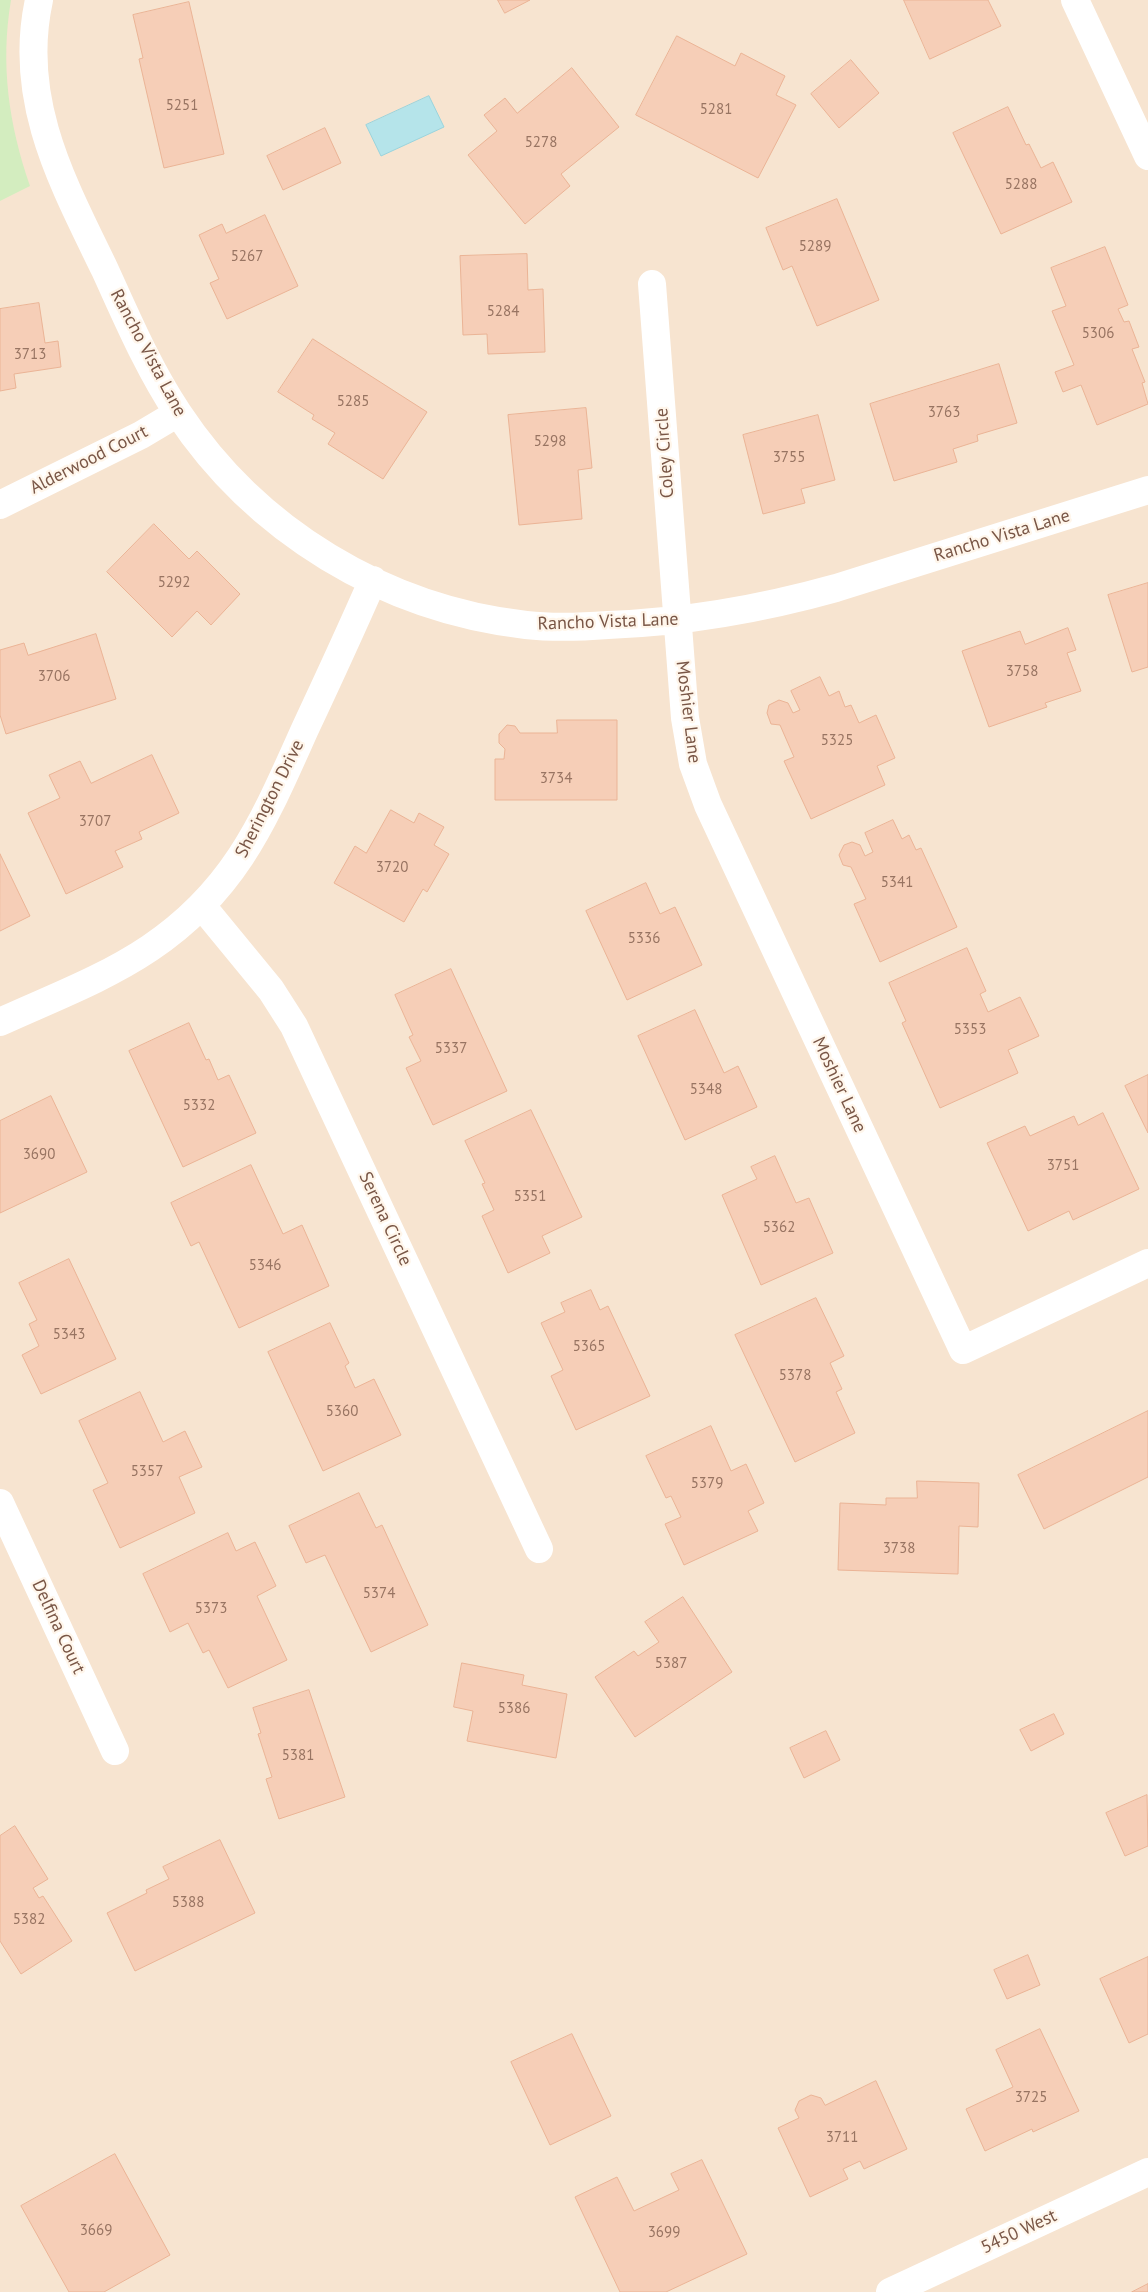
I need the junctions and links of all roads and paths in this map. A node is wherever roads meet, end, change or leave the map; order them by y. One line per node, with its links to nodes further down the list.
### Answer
1 (39, 0): 5 (street, Rancho Vista Lane)
2 (1075, 0): 3 (street)
3 (1148, 156)
4 (652, 284): 9 (street, Coley Circle)
5 (178, 413): 7 (street, Alderwood Court); 8 (street, Rancho Vista Lane)
6 (1148, 490): 9 (street, Rancho Vista Lane)
7 (0, 505)
8 (373, 580): 9 (street, Rancho Vista Lane); 10 (street, Sherington Drive)
9 (678, 621): 12 (street, Moshier Lane)
10 (202, 906): 11 (street, Sherington Drive); 14 (street, Serena Circle)
11 (0, 1022)
12 (1148, 1263)
13 (0, 1503): 15 (street, Delfina Court)
14 (539, 1549)
15 (115, 1751)
16 (1148, 2172): 17 (street, 5450 West)
17 (890, 2292)

